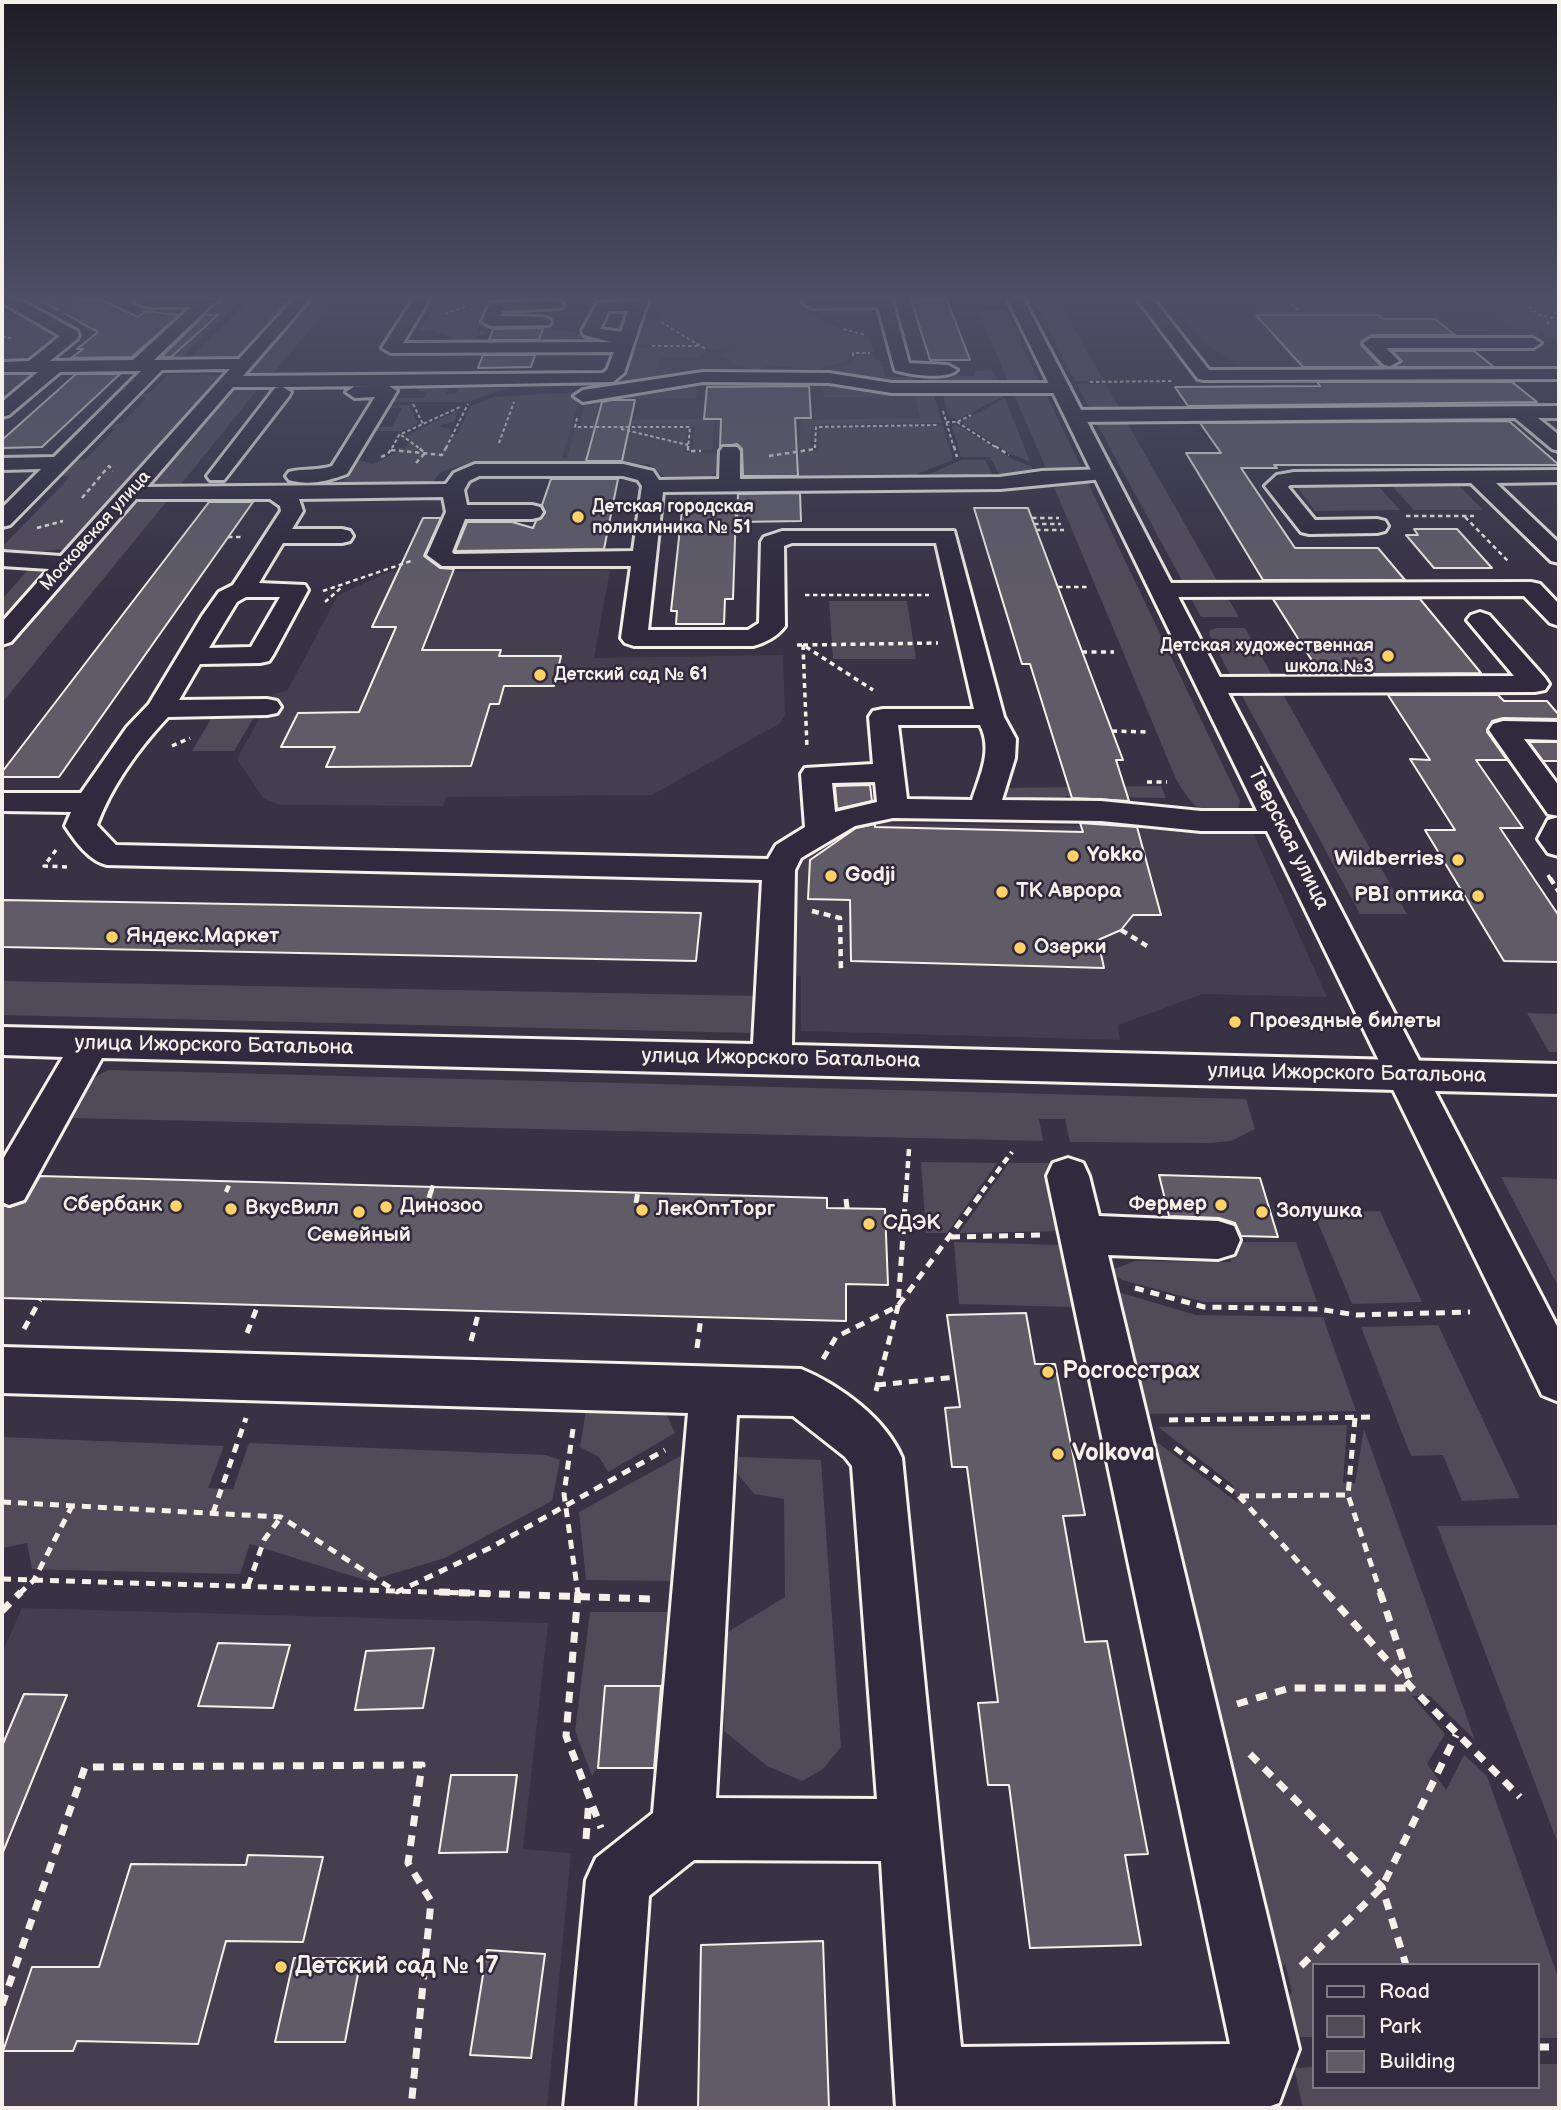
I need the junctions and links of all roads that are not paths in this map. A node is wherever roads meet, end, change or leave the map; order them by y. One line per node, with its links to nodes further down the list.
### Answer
1 (17, 398): 9 (street)
2 (117, 398): 15 (street)
3 (213, 398): 25 (street, Московская улица)
4 (277, 398): 20 (street)
5 (384, 398): 20 (street)
6 (605, 398): 8 (street)
7 (1074, 398): 12 (street, Тверская улица)
8 (581, 405)
9 (2, 411)
10 (1519, 412): 11 (street); 12 (street); 13 (street)
11 (1559, 412)
12 (1075, 416): 17 (street, Тверская улица)
13 (1559, 445)
14 (730, 454): 23 (street)
15 (57, 463): 16 (street); 21 (street)
16 (2, 464)
17 (1104, 473): 23 (street); 40 (street, Тверская улица)
18 (1559, 476): 19 (street)
19 (1477, 477): 30 (street); 33 (street)
20 (212, 484): 25 (street); 26 (street)
21 (35, 486): 24 (street); 29 (street)
22 (653, 486): 23 (street); 27 (street); 34 (street)
23 (729, 486)
24 (2, 487)
25 (130, 493): 36 (street, Московская улица)
26 (275, 493): 27 (street); 31 (street)
27 (455, 501): 28 (street); 34 (street)
28 (532, 512)
29 (2, 520)
30 (1377, 526)
31 (276, 536): 32 (street); 39 (street)
32 (342, 536)
33 (1559, 556)
34 (642, 557): 48 (street)
35 (2, 559): 36 (street)
36 (67, 564): 43 (street, Московская улица)
37 (1559, 587): 38 (street)
38 (1531, 589): 40 (street); 41 (street)
39 (242, 590): 44 (street); 44 (street)
40 (1163, 590): 45 (street, Тверская улица)
41 (1559, 618)
42 (1480, 620): 45 (street)
43 (2, 637)
44 (192, 656): 47 (street)
45 (1211, 685): 56 (street, Тверская улица)
46 (267, 707): 47 (street)
47 (160, 709): 52 (street)
48 (990, 717): 50 (street); 55 (street)
49 (1559, 731): 53 (street)
50 (889, 772): 54 (street); 58 (street)
51 (2, 802): 52 (street)
52 (90, 803): 60 (street)
53 (1559, 807)
54 (893, 808): 55 (street); 58 (street)
55 (985, 809): 56 (street)
56 (1279, 821): 64 (street, Тверская улица)
57 (1559, 827): 59 (street)
58 (821, 832): 60 (street)
59 (1559, 846)
60 (779, 870): 63 (street)
61 (2, 1041): 62 (street, улица Ижорского Батальона)
62 (91, 1043): 63 (street, улица Ижорского Батальона); 67 (street)
63 (772, 1059): 64 (street, улица Ижорского Батальона)
64 (1408, 1076): 65 (street, улица Ижорского Батальона); 71 (street, Тверская улица)
65 (1559, 1079)
66 (1068, 1176): 69 (street)
67 (9, 1187)
68 (1218, 1240): 69 (street)
69 (1086, 1255): 75 (street)
70 (12, 1351): 72 (street)
71 (1559, 1379)
72 (708, 1390): 73 (street); 74 (street)
73 (683, 1829): 74 (street); 76 (street)
74 (911, 1830): 75 (street)
75 (930, 2095)
76 (599, 2108)

